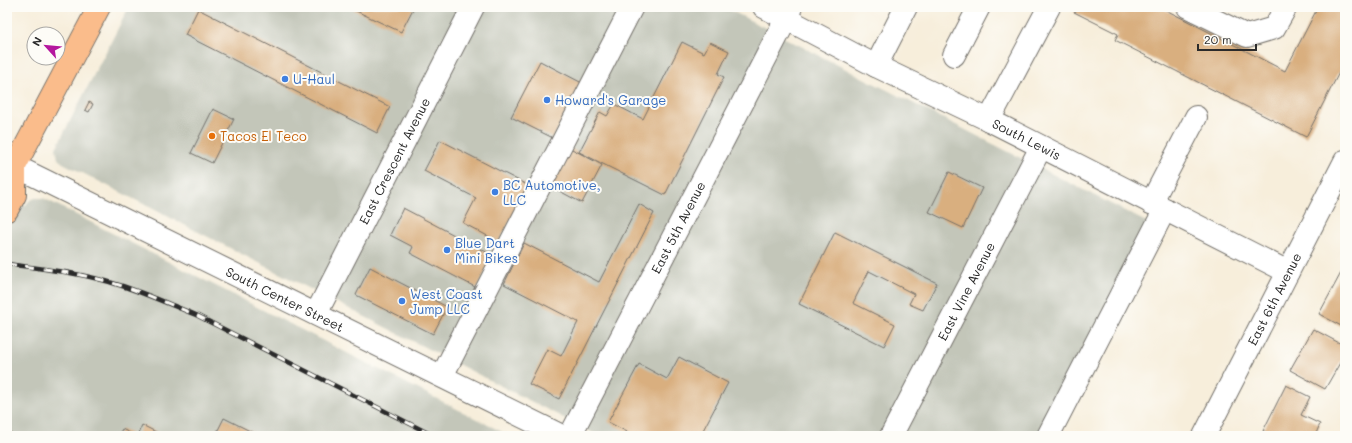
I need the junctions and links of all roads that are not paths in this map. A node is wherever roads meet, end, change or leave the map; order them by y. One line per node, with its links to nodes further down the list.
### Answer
1 (99, 7): 17 (main road)
2 (473, 7): 21 (street, East Crescent Avenue)
3 (632, 7): 22 (street)
4 (764, 7): 10 (street, South Lewis)
5 (906, 7): 12 (street)
6 (979, 7): 11 (street)
7 (1049, 7): 14 (street)
8 (1188, 7): 9 (street)
9 (1286, 7)
10 (789, 13): 12 (street, South Lewis); 24 (street, East 5th Avenue)
11 (954, 55)
12 (876, 66): 14 (street, South Lewis)
13 (1196, 117): 18 (street)
14 (990, 120): 15 (street, South Lewis)
15 (1041, 147): 18 (street, South Lewis); 25 (street, East Vine Avenue)
16 (1345, 162): 20 (street, East 6th Avenue)
17 (10, 167): 19 (main road); 21 (street, South Center Street)
18 (1158, 206): 20 (street, South Lewis); 26 (street)
19 (7, 210)
20 (1288, 272): 27 (street, East 6th Avenue)
21 (316, 314): 22 (street, South Center Street)
22 (442, 376): 23 (street, South Center Street)
23 (562, 436)
24 (570, 436)
25 (891, 436)
26 (1048, 436)
27 (1204, 436)

